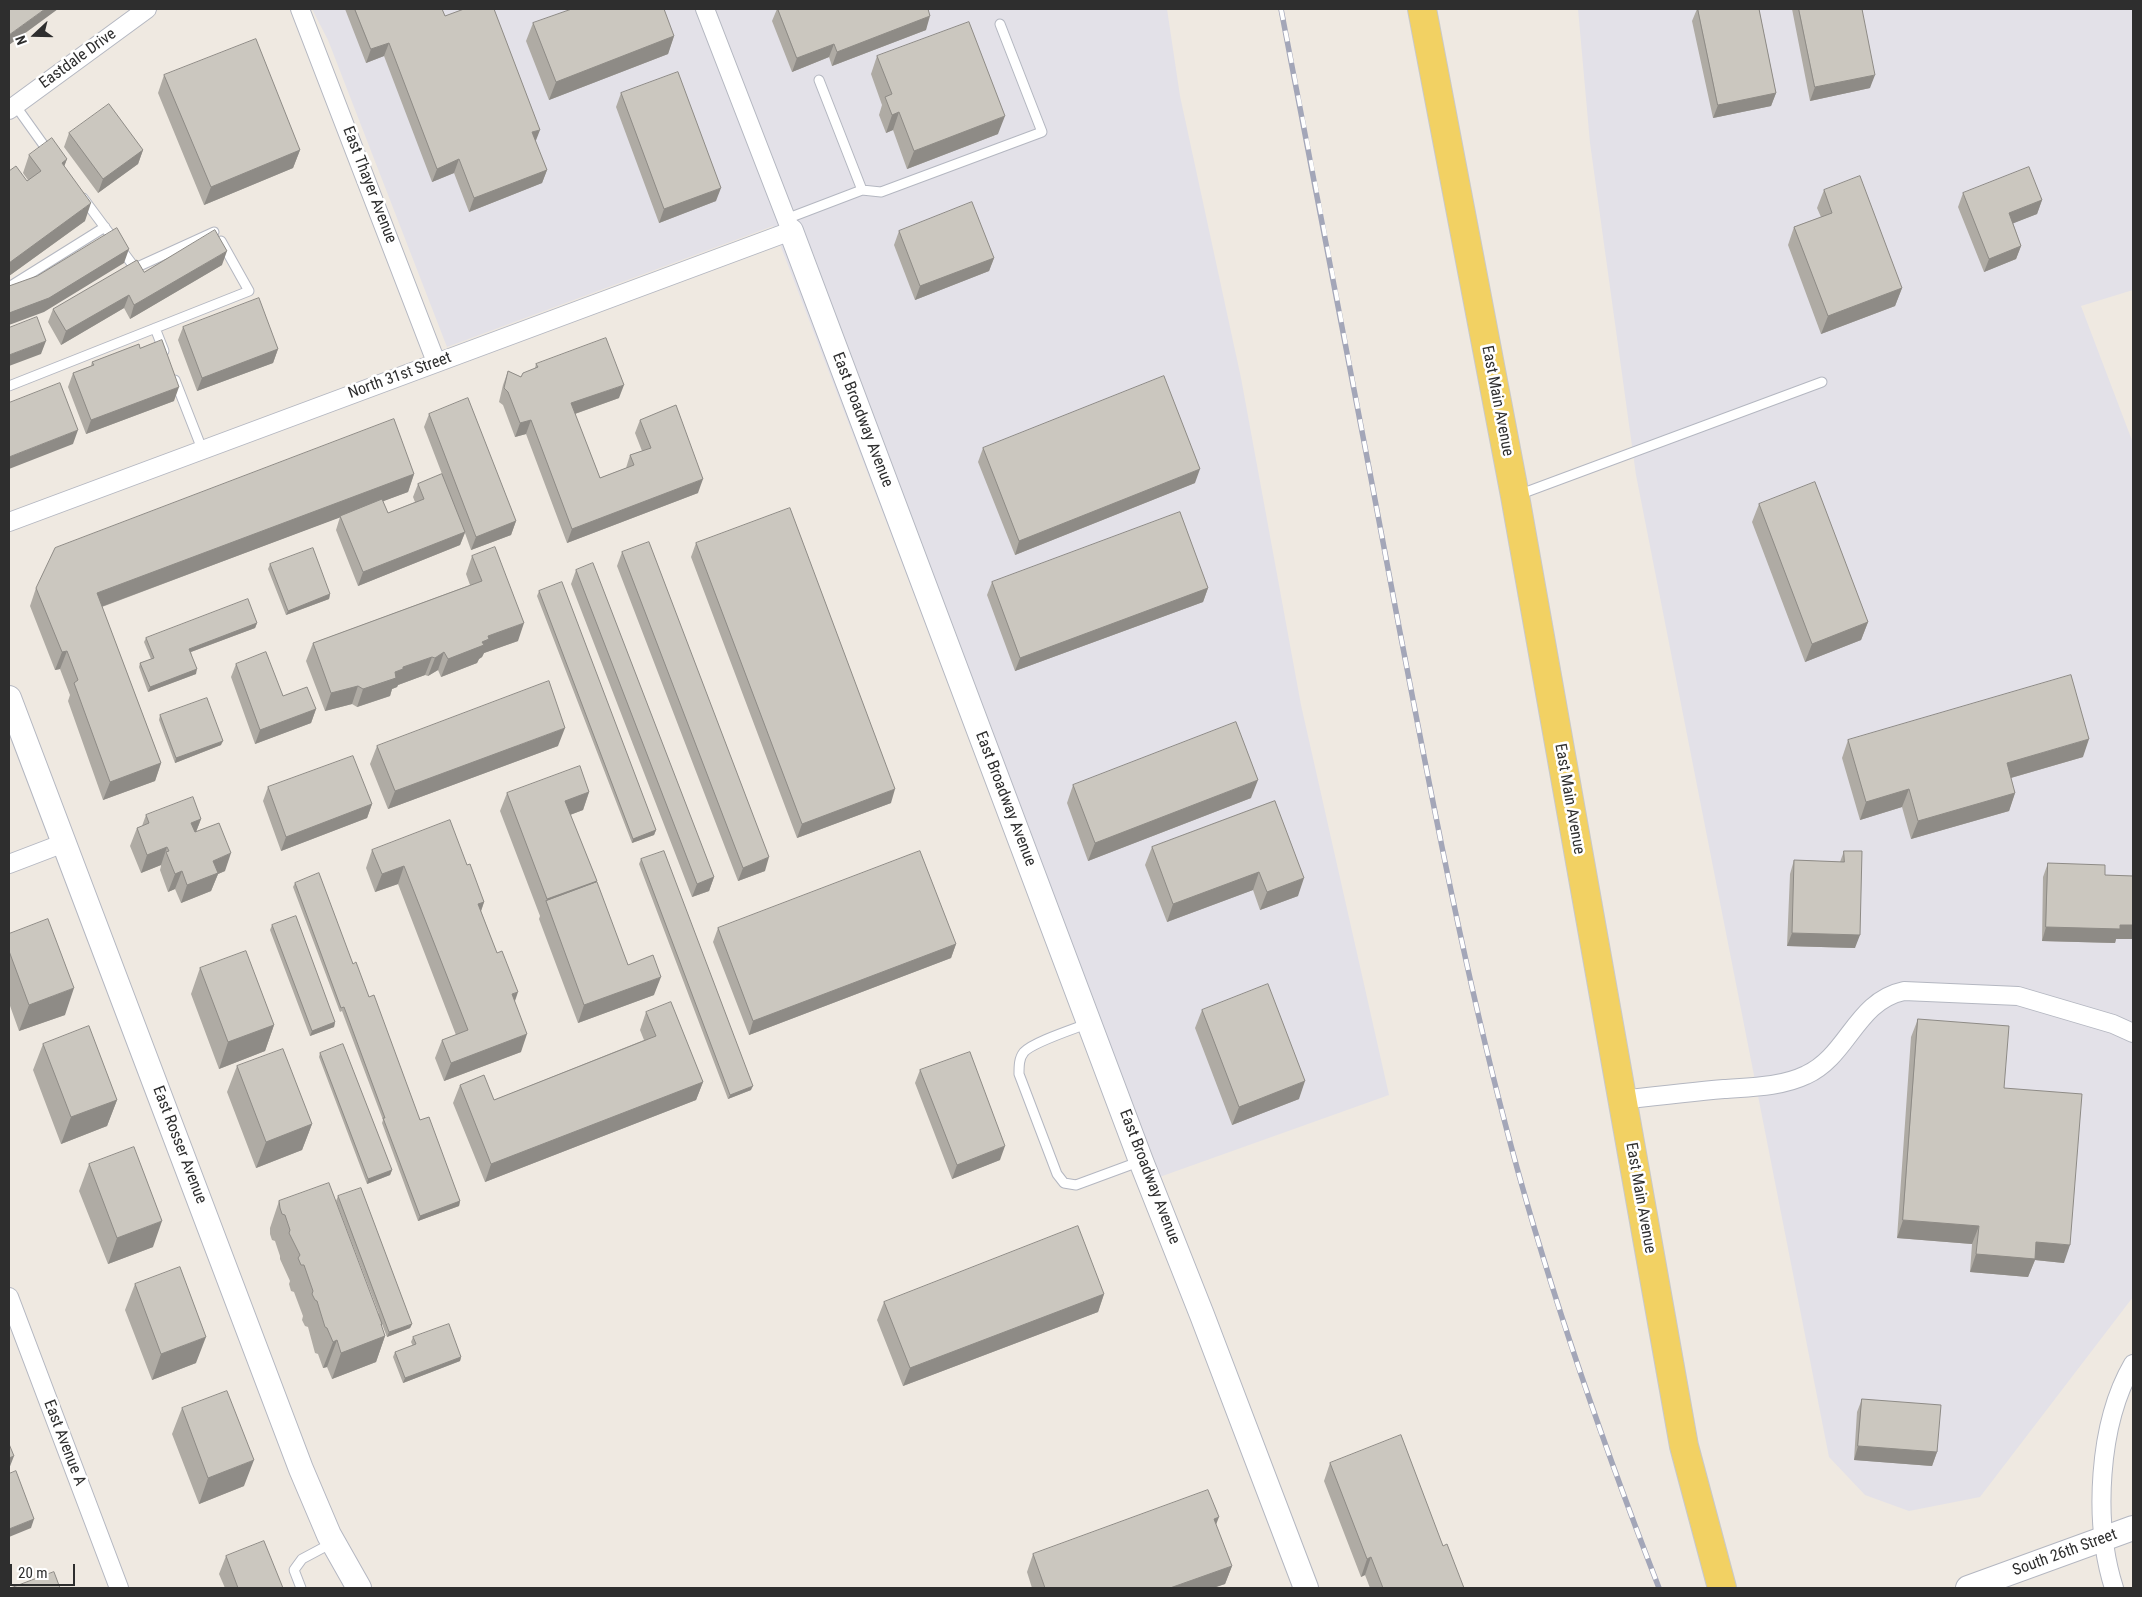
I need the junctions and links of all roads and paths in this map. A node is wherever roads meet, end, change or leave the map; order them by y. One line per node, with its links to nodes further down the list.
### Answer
1 (147, 9): 7 (street, Eastdale Drive)
2 (300, 9): 16 (street, East Thayer Avenue)
3 (705, 9): 11 (street, East Broadway Avenue)
4 (1422, 9): 21 (main road, East Main Avenue)
5 (1000, 24): 10 (lane)
6 (819, 80): 10 (lane)
7 (12, 107): 8 (lane)
8 (53, 159)
9 (76, 189): 12 (lane)
10 (862, 190): 11 (lane)
11 (788, 225): 16 (street, North 31st Street); 26 (street, East Broadway Avenue)
12 (106, 227): 13 (lane); 14 (lane)
13 (9, 287)
14 (155, 328): 15 (lane); 19 (lane)
15 (166, 356)
16 (436, 362): 20 (street, North 31st Street)
17 (173, 375): 20 (lane)
18 (1822, 382): 21 (lane)
19 (9, 386)
20 (202, 449): 22 (street, North 31st Street)
21 (1516, 496): 28 (main road, East Main Avenue)
22 (9, 522)
23 (9, 698): 24 (street, East Rosser Avenue)
24 (64, 843): 25 (street); 34 (street, East Rosser Avenue)
25 (9, 864)
26 (1089, 1023): 29 (street, East Broadway Avenue); 29 (lane)
27 (2133, 1033): 28 (street)
28 (1622, 1100): 39 (main road, East Main Avenue)
29 (1141, 1161): 38 (street, East Broadway Avenue)
30 (9, 1297): 35 (street, East Avenue A)
31 (2133, 1364): 33 (street)
32 (2133, 1528): 33 (street, South 26th Street)
33 (2103, 1539): 40 (street, South 26th Street); 41 (street)
34 (333, 1542): 36 (lane); 37 (street, East Rosser Avenue)
35 (120, 1588)
36 (301, 1588)
37 (359, 1588)
38 (1306, 1588)
39 (1722, 1588)
40 (1968, 1588)
41 (2114, 1588)

